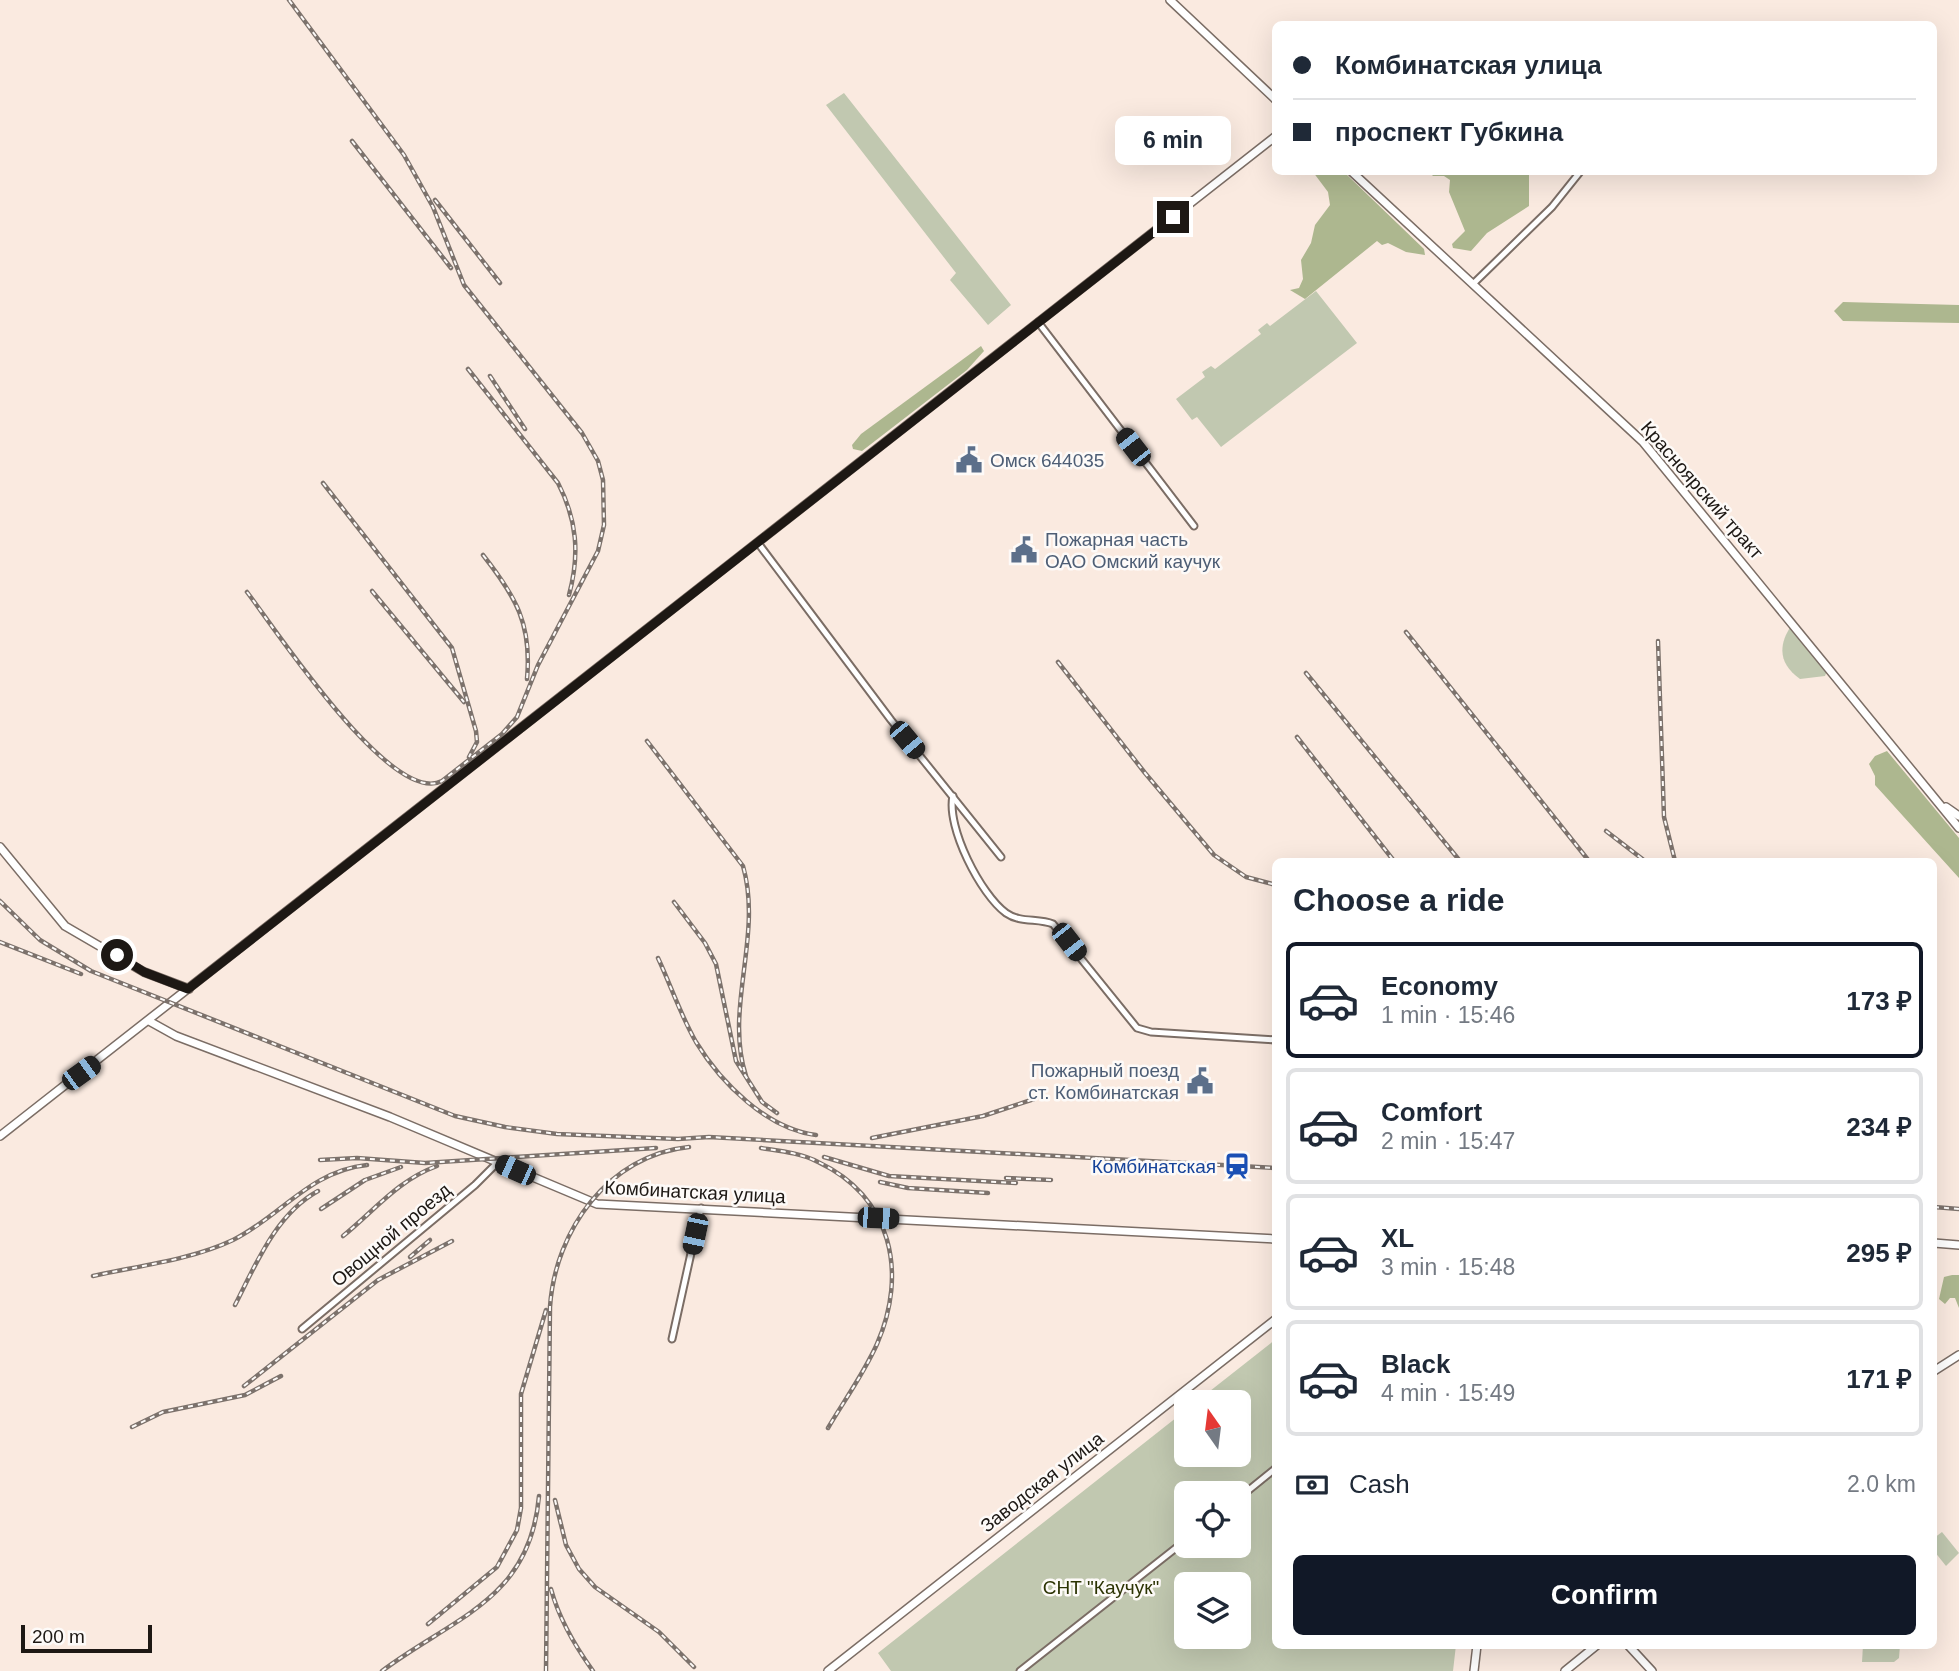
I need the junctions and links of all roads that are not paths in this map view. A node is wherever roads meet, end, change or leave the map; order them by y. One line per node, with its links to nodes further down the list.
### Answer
1 (1170, 0): 2 (main road)
2 (1272, 97)
3 (1272, 138): 7 (main road)
4 (1355, 175): 6 (main road, Красноярский тракт)
5 (1578, 175): 6 (street)
6 (1474, 283): 11 (main road, Красноярский тракт)
7 (1038, 322): 8 (street); 9 (main road)
8 (1194, 526)
9 (758, 543): 10 (street); 16 (main road)
10 (953, 796): 15 (street); 18 (street)
11 (1937, 801): 12 (main road); 13 (main road, Красноярский тракт)
12 (1959, 816)
13 (1959, 828)
14 (0, 847): 16 (main road)
15 (1001, 857)
16 (188, 989): 17 (main road)
17 (149, 1021): 19 (main road); 20 (main road, Комбинатская улица)
18 (1272, 1041)
19 (0, 1136)
20 (497, 1163): 21 (main road, Комбинатская улица); 26 (street, Овощной проезд)
21 (701, 1208): 22 (main road, Комбинатская улица); 27 (street)
22 (1272, 1239)
23 (1937, 1243): 24 (main road)
24 (1959, 1245)
25 (1272, 1322): 36 (main road, Заводская улица)
26 (302, 1329)
27 (672, 1339)
28 (1959, 1355): 29 (main road)
29 (1937, 1369)
30 (1272, 1471): 31 (street)
31 (1251, 1488)
32 (1174, 1549): 37 (street)
33 (1477, 1649): 38 (main road)
34 (1592, 1649): 39 (main road)
35 (1632, 1649): 40 (main road)
36 (828, 1671)
37 (1020, 1671)
38 (1474, 1671)
39 (1565, 1671)
40 (1652, 1671)

